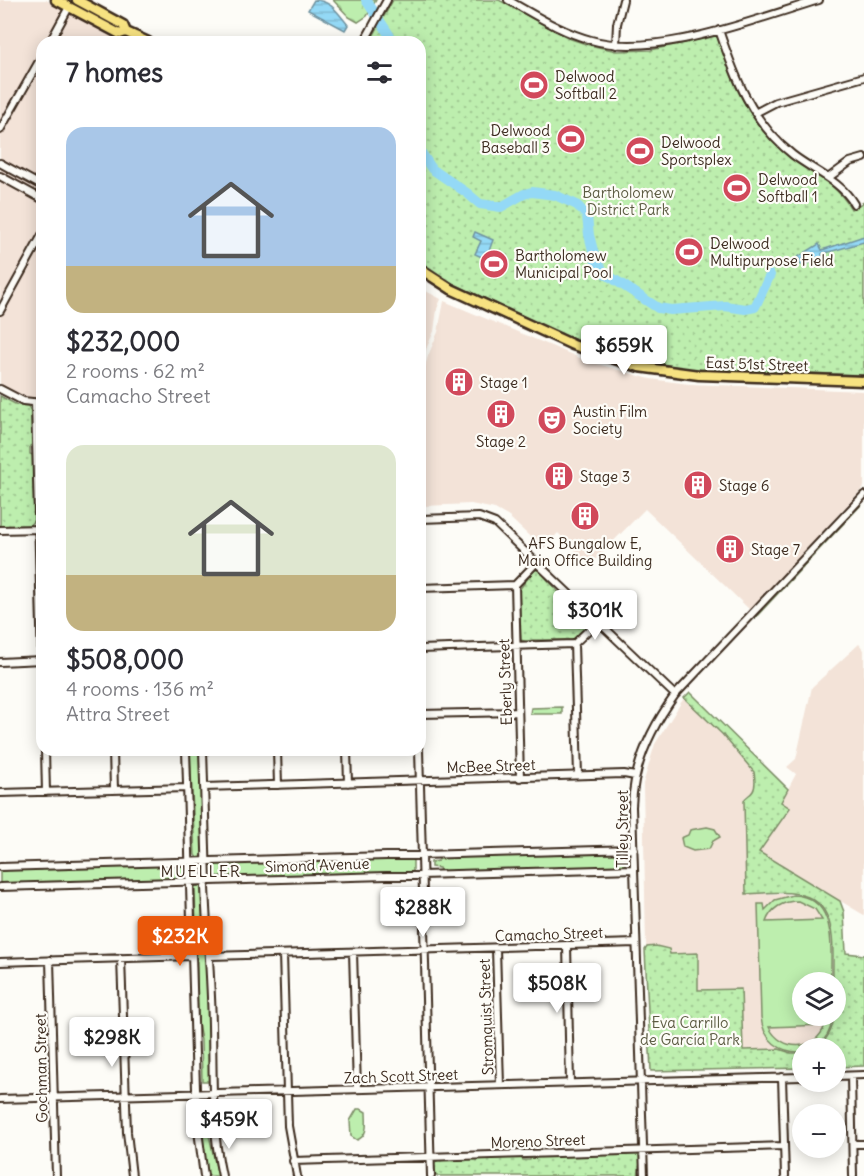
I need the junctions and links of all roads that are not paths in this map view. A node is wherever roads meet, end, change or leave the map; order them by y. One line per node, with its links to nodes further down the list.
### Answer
1 (56, 0): 8 (main road)
2 (77, 0): 10 (main road)
3 (508, 0): 14 (street)
4 (614, 0): 7 (street)
5 (819, 0): 9 (street)
6 (386, 2): 13 (street)
7 (622, 2): 14 (street)
8 (69, 7): 10 (main road); 11 (street)
9 (719, 30): 14 (street); 17 (street)
10 (126, 32): 12 (main road)
11 (53, 36)
12 (135, 36)
13 (367, 36)
14 (616, 45)
15 (36, 67): 18 (street)
16 (864, 77): 17 (street)
17 (755, 113): 22 (street)
18 (0, 130)
19 (864, 158): 22 (street)
20 (0, 163): 23 (street)
21 (0, 176): 24 (street)
22 (828, 178): 25 (street)
23 (36, 183)
24 (36, 196)
25 (854, 204)
26 (36, 246): 28 (street)
27 (426, 273): 29 (main road, East 51st Street)
28 (0, 311)
29 (864, 381)
30 (0, 390): 31 (street)
31 (36, 403)
32 (864, 495): 45 (street, Tilley Street)
33 (426, 519): 36 (street)
34 (36, 529): 35 (street)
35 (0, 530)
36 (537, 562): 37 (street); 39 (street)
37 (515, 585): 38 (street); 41 (street, Eberly Street)
38 (426, 588)
39 (598, 621): 40 (street); 45 (street)
40 (574, 644): 41 (street); 55 (street)
41 (516, 645): 42 (street); 46 (street, Eberly Street)
42 (426, 649)
43 (36, 661): 44 (street)
44 (0, 662)
45 (675, 695): 56 (street, Tilley Street)
46 (518, 712): 47 (street); 57 (street, Eberly Street)
47 (426, 714)
48 (45, 756): 64 (street)
49 (113, 756): 63 (street)
50 (186, 756): 62 (street)
51 (203, 756): 61 (street)
52 (277, 756): 60 (street)
53 (347, 756): 59 (street)
54 (419, 756): 58 (street)
55 (578, 776): 56 (street, McBee Street); 57 (street, McBee Street)
56 (635, 776): 66 (street, Tilley Street)
57 (520, 778): 58 (street, McBee Street)
58 (419, 780): 59 (street, McBee Street); 67 (street)
59 (348, 783): 60 (street, McBee Street)
60 (278, 785): 61 (street, McBee Street)
61 (204, 787): 68 (street)
62 (187, 788): 63 (street); 69 (street)
63 (114, 790): 64 (street)
64 (46, 792): 65 (street)
65 (0, 793)
66 (633, 849): 67 (street, Simond Avenue); 71 (street, Tilley Street)
67 (422, 855): 68 (street, Simond Avenue); 72 (street)
68 (207, 861): 69 (street, Simond Avenue); 73 (street)
69 (190, 862): 70 (street, Simond Avenue); 74 (street)
70 (0, 867)
71 (634, 869): 72 (street, Simond Avenue); 76 (street, Tilley Street)
72 (422, 874): 73 (street, Simond Avenue); 79 (street)
73 (207, 881): 74 (street, Simond Avenue); 83 (street)
74 (190, 882): 75 (street, Simond Avenue); 82 (street)
75 (0, 887)
76 (636, 943): 77 (street, Camacho Street); 92 (street, Tilley Street)
77 (567, 945): 78 (street, Camacho Street); 93 (street)
78 (496, 948): 79 (street, Camacho Street); 94 (street, Stromquist Street)
79 (424, 950): 80 (street, Camacho Street); 95 (street)
80 (353, 952): 81 (street, Camacho Street); 96 (street)
81 (283, 954): 83 (street, Camacho Street); 97 (street)
82 (192, 956): 84 (street); 99 (street)
83 (210, 956): 98 (street)
84 (121, 958): 85 (street); 100 (street)
85 (50, 960): 86 (street); 101 (street, Gochman Street)
86 (0, 962)
87 (864, 1075): 89 (street)
88 (846, 1076): 89 (street)
89 (851, 1076): 103 (street)
90 (782, 1077): 91 (street, Zach Scott Street); 92 (street, Zach Scott Street); 105 (street)
91 (792, 1077)
92 (642, 1080): 93 (street, Zach Scott Street); 106 (street, Tilley Street)
93 (570, 1083): 94 (street, Zach Scott Street)
94 (500, 1085): 95 (street, Zach Scott Street)
95 (428, 1087): 96 (street, Zach Scott Street); 107 (street)
96 (357, 1089): 97 (street, Zach Scott Street)
97 (286, 1091): 98 (street, Zach Scott Street); 108 (street)
98 (214, 1093): 99 (street, Zach Scott Street); 112 (street)
99 (196, 1094): 100 (street, Zach Scott Street); 111 (street)
100 (125, 1095): 101 (street, Zach Scott Street); 110 (street)
101 (54, 1098): 102 (street, Zach Scott Street); 109 (street, Gochman Street)
102 (0, 1099)
103 (853, 1144): 104 (street); 117 (street)
104 (864, 1144)
105 (784, 1146): 106 (street, Moreno Street); 116 (street)
106 (644, 1150): 107 (street, Moreno Street); 115 (street, Tilley Street)
107 (430, 1156): 108 (street, Moreno Street); 114 (street)
108 (293, 1161): 113 (street)
109 (56, 1176)
110 (132, 1176)
111 (204, 1176)
112 (222, 1176)
113 (297, 1176)
114 (431, 1176)
115 (644, 1176)
116 (785, 1176)
117 (853, 1176)

